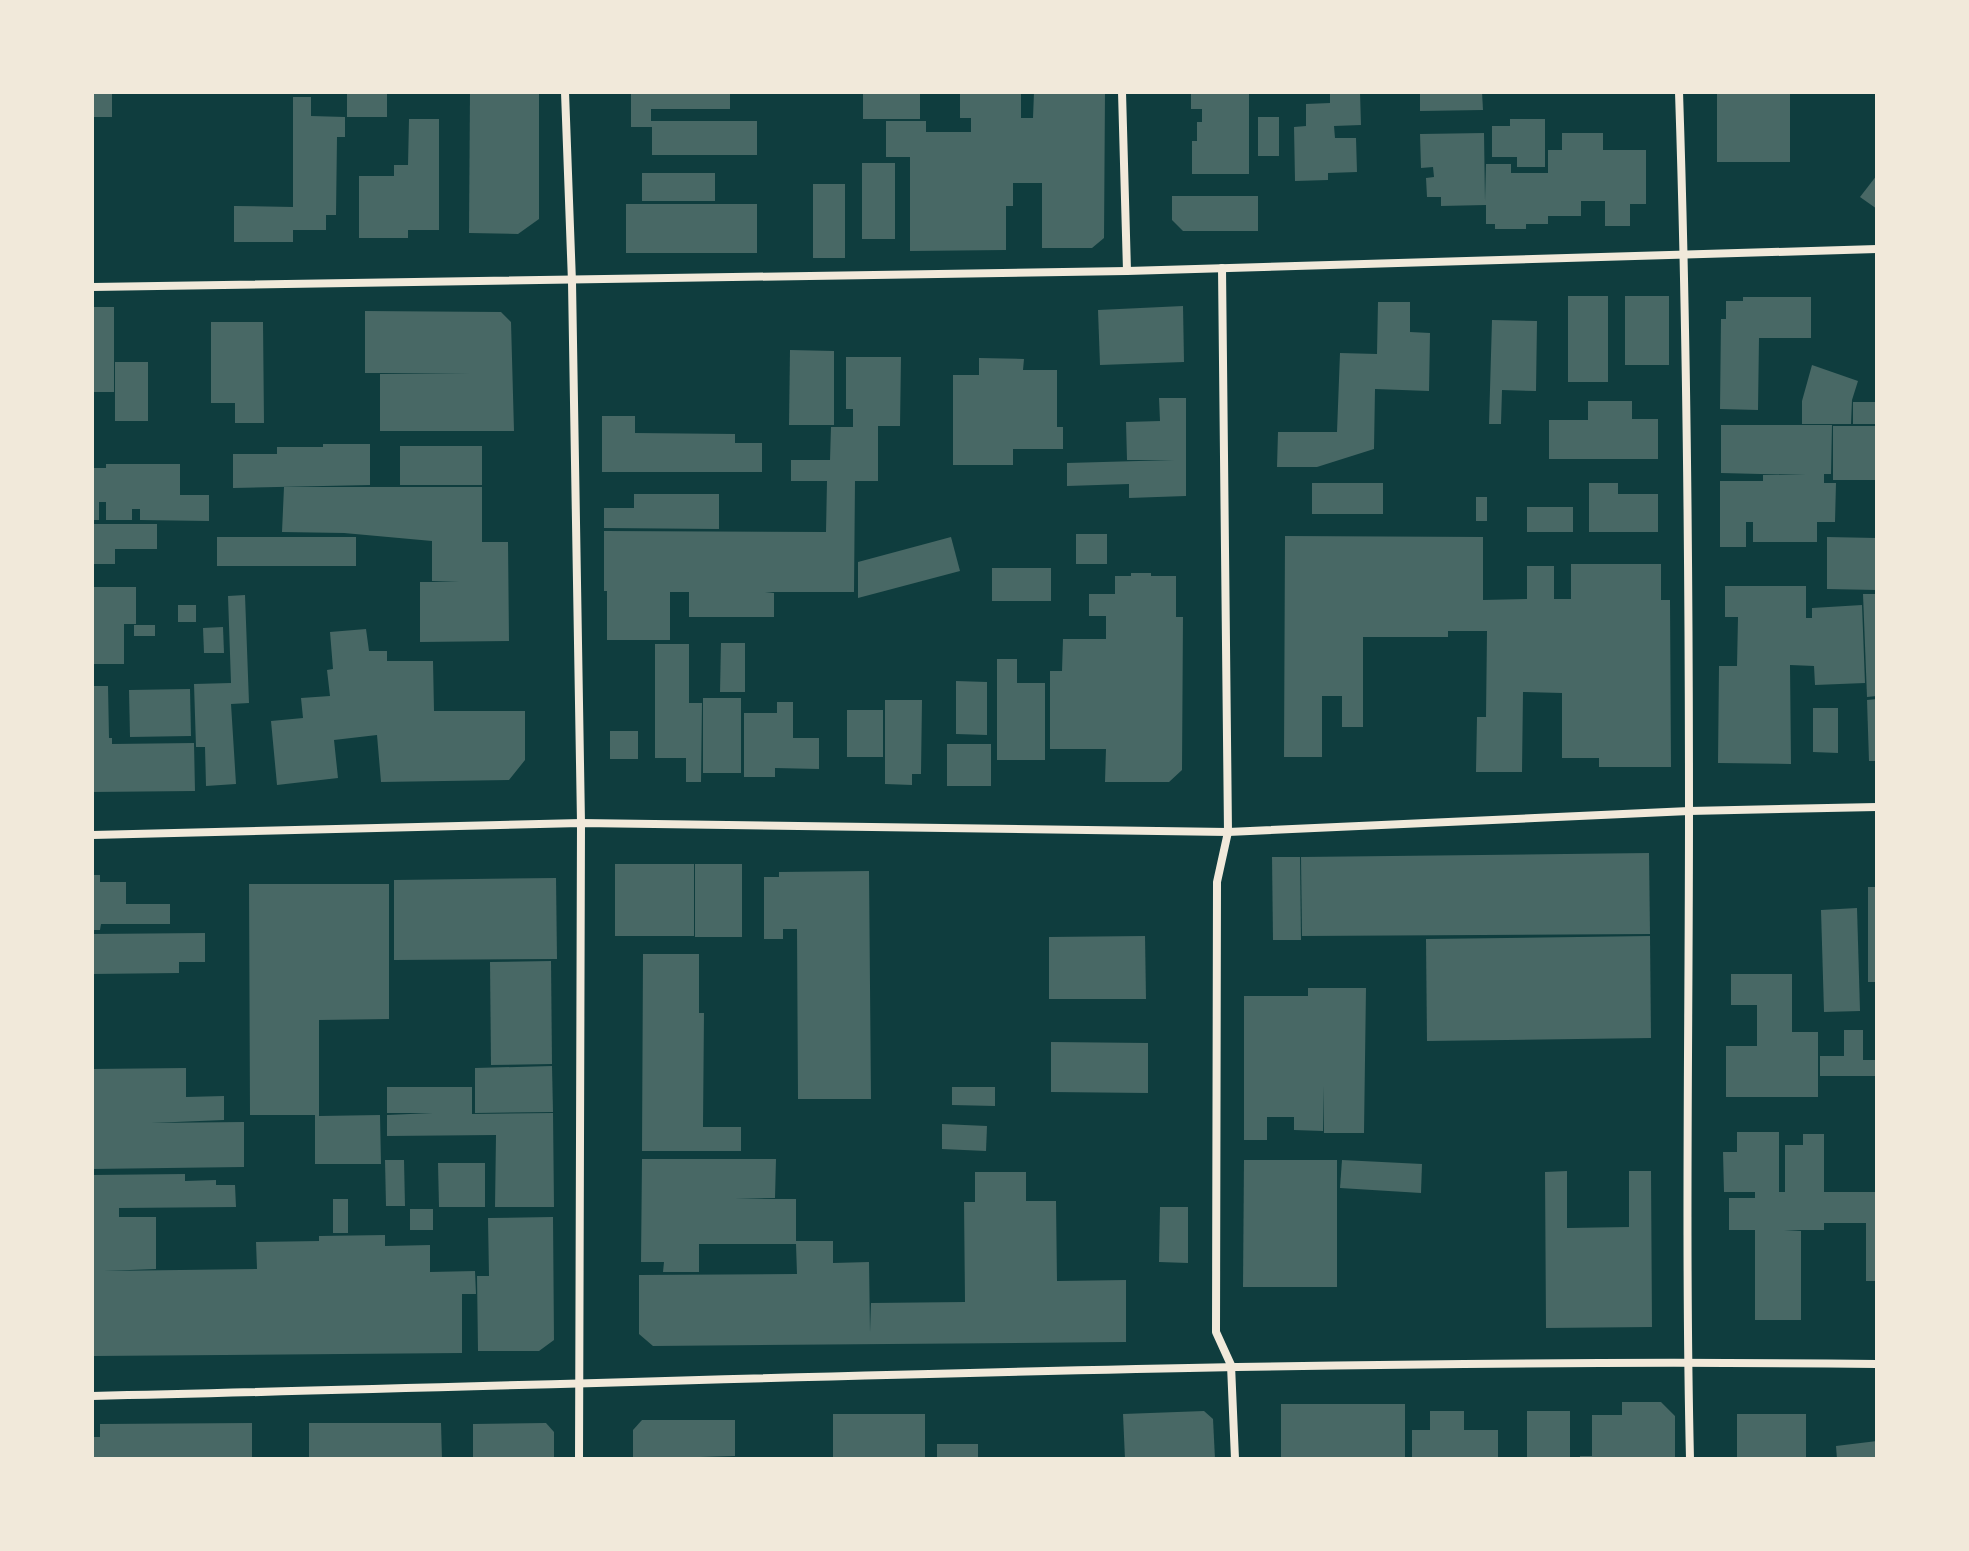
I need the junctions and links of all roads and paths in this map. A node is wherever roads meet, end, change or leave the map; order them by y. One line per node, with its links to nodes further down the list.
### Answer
1 (565, 92): 8 (street)
2 (1122, 92): 7 (street)
3 (1679, 92): 5 (street)
4 (1877, 249): 5 (street)
5 (1684, 254): 6 (street); 11 (street)
6 (1222, 268): 7 (street); 13 (street)
7 (1127, 271): 8 (street)
8 (572, 282): 9 (street); 12 (street)
9 (92, 287)
10 (1877, 807): 11 (street)
11 (1689, 811): 13 (street); 15 (street)
12 (581, 823): 13 (street); 14 (street); 18 (street)
13 (1228, 832): 17 (street)
14 (92, 835)
15 (1688, 1362): 16 (street); 17 (street); 22 (street)
16 (1877, 1364)
17 (1231, 1365): 18 (street); 21 (street)
18 (577, 1385): 19 (street); 20 (street)
19 (92, 1396)
20 (579, 1459)
21 (1235, 1459)
22 (1690, 1459)

